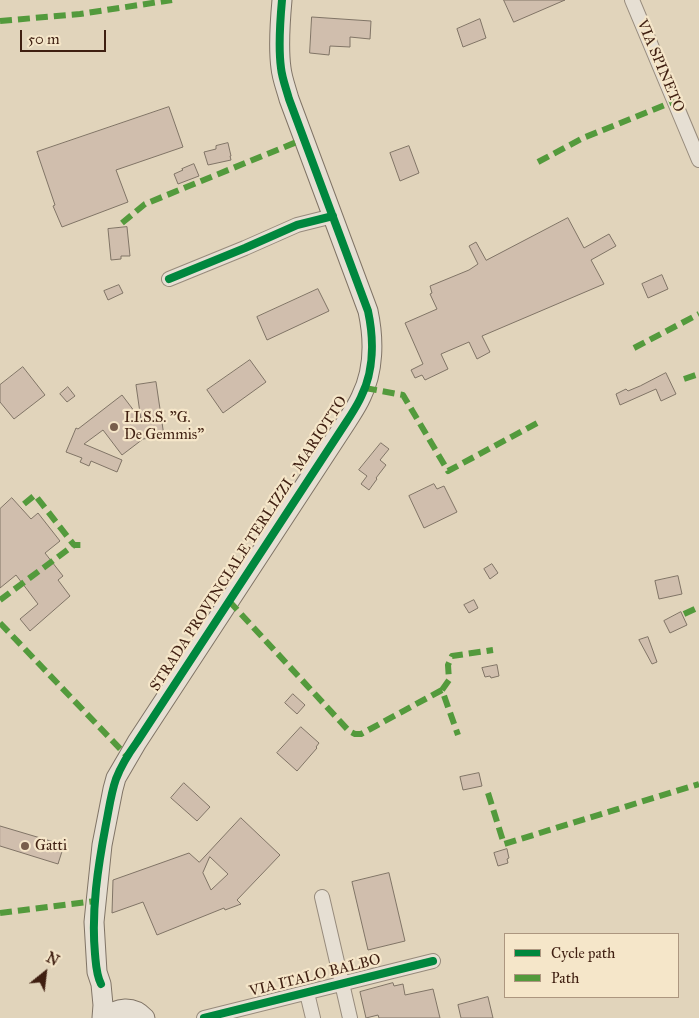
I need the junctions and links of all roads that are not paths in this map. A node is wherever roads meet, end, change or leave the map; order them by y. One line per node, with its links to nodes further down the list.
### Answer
1 (282, 0): 4 (main road, STRADA PROVINCIALE TERLIZZI - MARIOTTO)
2 (632, 0): 3 (street, VIA SPINETO)
3 (699, 160)
4 (333, 216): 5 (street); 8 (main road, STRADA PROVINCIALE TERLIZZI - MARIOTTO)
5 (169, 279)
6 (322, 897): 9 (street, VIA ITALO BALBO)
7 (433, 961): 9 (street, VIA ITALO BALBO)
8 (101, 984): 11 (main road); 12 (main road, STRADA PROVINCIALE TERLIZZI - MARIOTTO)
9 (342, 984): 10 (street, VIA ITALO BALBO); 16 (street, VIA ITALO BALBO)
10 (307, 993): 14 (street, VIA ITALO BALBO); 15 (street, VIA ITALO BALBO)
11 (127, 1009): 12 (main road, STRADA PROVINCIALE TERLIZZI - MARIOTTO); 13 (main road)
12 (103, 1018)
13 (145, 1018)
14 (204, 1018)
15 (313, 1018)
16 (350, 1018)

